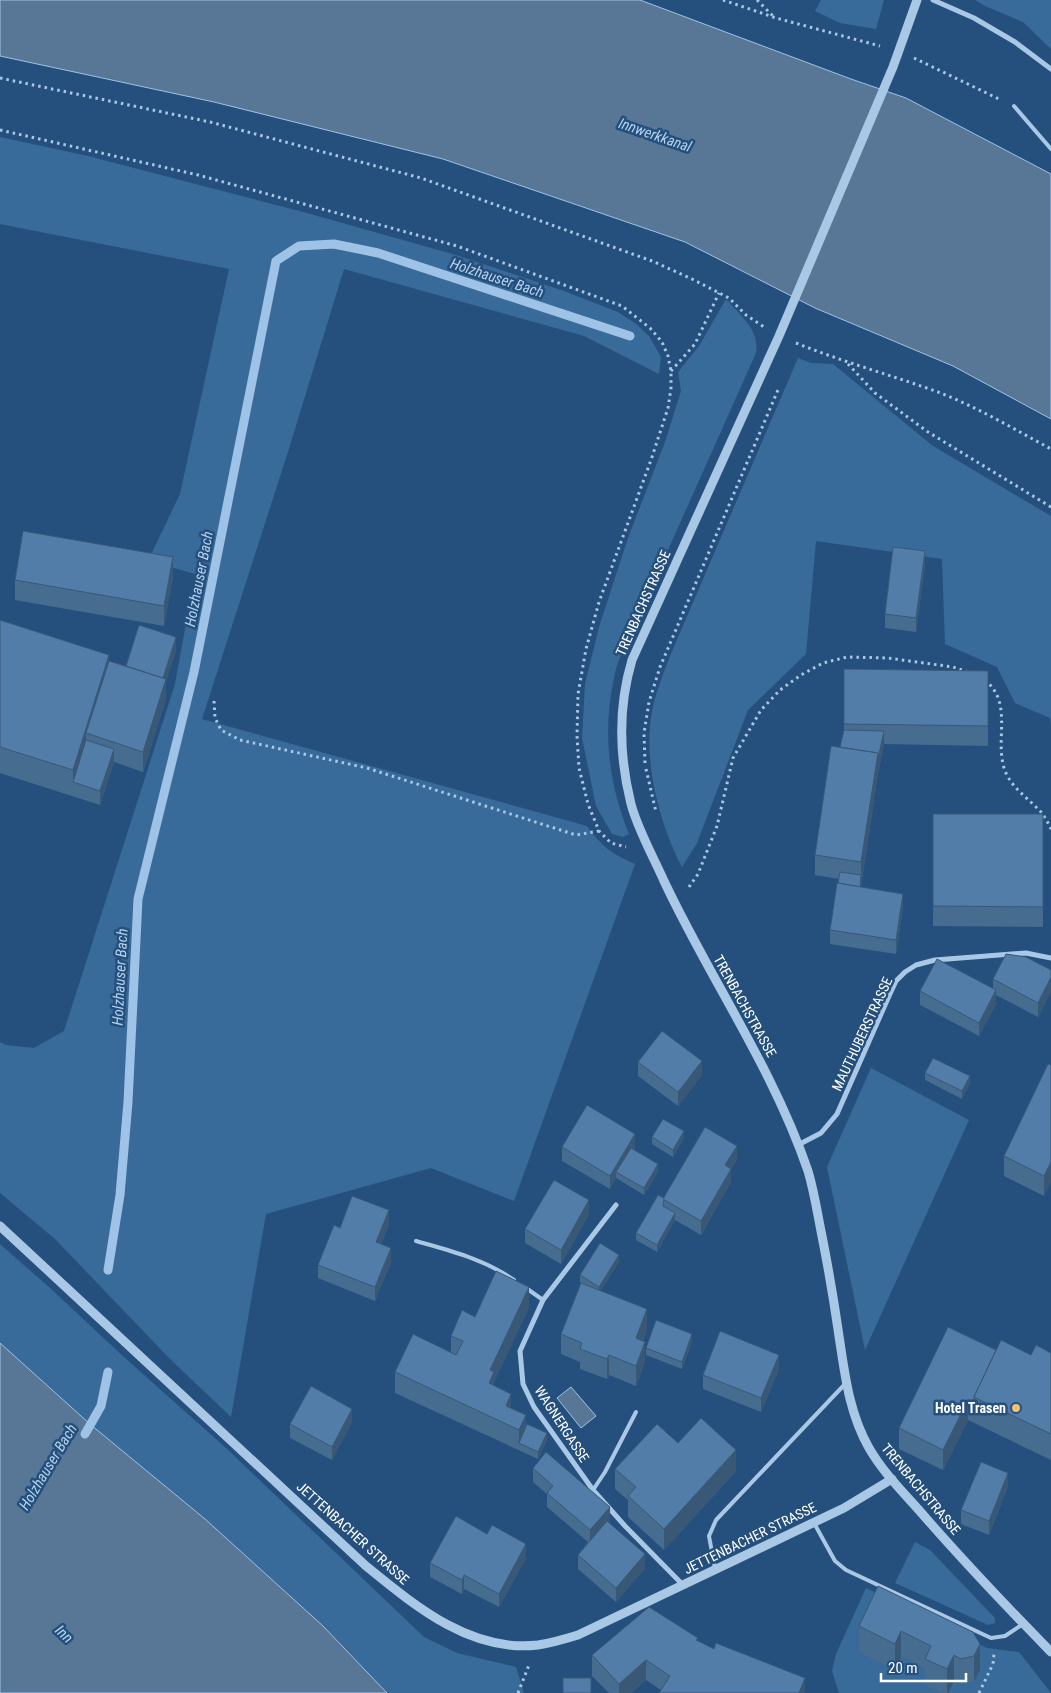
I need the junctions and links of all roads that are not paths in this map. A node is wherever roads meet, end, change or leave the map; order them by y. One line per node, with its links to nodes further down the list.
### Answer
1 (917, 0): 7 (street, TRENBACHSTRASSE)
2 (933, 0): 3 (street)
3 (1051, 69)
4 (1014, 106): 5 (lane)
5 (1051, 149)
6 (1051, 958): 7 (street, MAUTHUBERSTRASSE)
7 (798, 1145): 12 (street, TRENBACHSTRASSE)
8 (616, 1205): 11 (street, WAGNERGASSE)
9 (0, 1226): 18 (street, JETTENBACHER STRASSE)
10 (416, 1241): 11 (lane)
11 (543, 1300): 15 (street, WAGNERGASSE)
12 (846, 1383): 14 (street, TRENBACHSTRASSE); 17 (lane)
13 (636, 1412): 15 (lane)
14 (892, 1479): 16 (street, JETTENBACHER STRASSE); 19 (street, TRENBACHSTRASSE)
15 (593, 1490): 18 (street, WAGNERGASSE)
16 (813, 1522): 17 (street, JETTENBACHER STRASSE); 19 (lane)
17 (715, 1570): 18 (street, JETTENBACHER STRASSE)
18 (684, 1586)
19 (1023, 1624): 20 (street, TRENBACHSTRASSE)
20 (1051, 1652)

